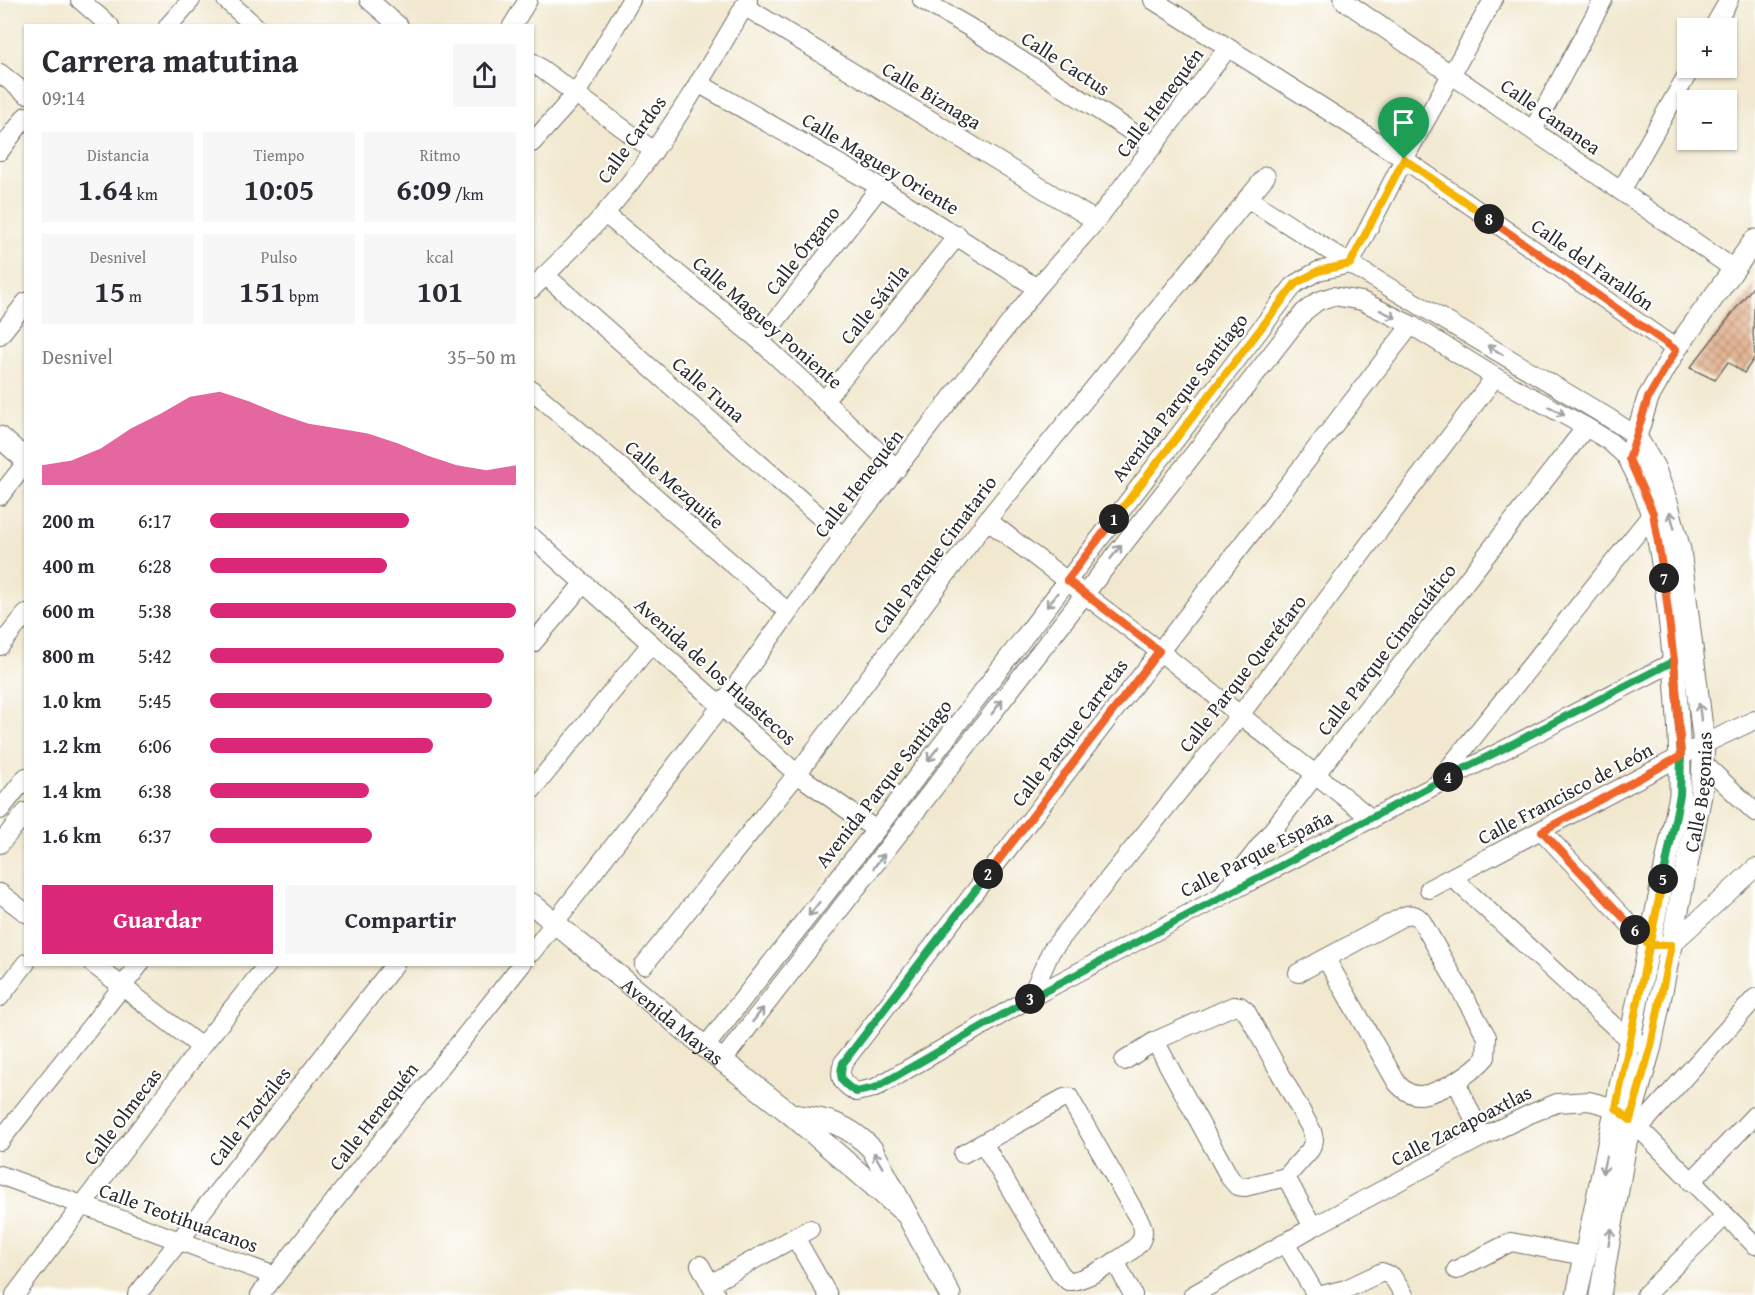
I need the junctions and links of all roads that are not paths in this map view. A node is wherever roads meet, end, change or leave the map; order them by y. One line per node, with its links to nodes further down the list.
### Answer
1 (80, 0): 16 (street)
2 (191, 0): 17 (street)
3 (226, 0): 18 (street)
4 (369, 0): 19 (street)
5 (528, 0): 20 (street)
6 (631, 0): 28 (street)
7 (922, 0): 32 (street, Calle Cactus)
8 (1153, 0): 21 (street, Calle del Farallón)
9 (1343, 0): 14 (street, Calle Cananea)
10 (1492, 0): 24 (street)
11 (1602, 0): 30 (street)
12 (1729, 0): 15 (street)
13 (746, 3): 26 (street, Calle Cardos); 41 (street, Calle Biznaga)
14 (1366, 6): 24 (street, Calle Cananea)
15 (1719, 18)
16 (108, 24)
17 (170, 24)
18 (253, 24)
19 (397, 24)
20 (513, 24)
21 (1227, 49): 32 (street, Calle Henequén); 35 (street, Calle del Farallón)
22 (534, 63): 28 (street)
23 (0, 73): 27 (street)
24 (1451, 74): 30 (street, Calle Cananea); 35 (street)
25 (1685, 78): 38 (street)
26 (698, 83): 34 (street, Calle Cardos); 37 (street, Calle Maguey Oriente)
27 (24, 92)
28 (576, 94): 31 (street); 34 (street)
29 (24, 119): 33 (street)
30 (1533, 130): 38 (street, Calle Cananea)
31 (534, 141)
32 (1154, 146): 41 (street, Calle Henequén)
33 (0, 151)
34 (654, 151): 40 (street, Calle Cardos)
35 (1404, 159): 44 (street); 53 (street, Calle del Farallón)
36 (1266, 176): 39 (street, Calle Parque Cimatario)
37 (880, 187): 42 (street, Calle Maguey Oriente); 52 (street, Calle Órgano)
38 (1621, 191): 45 (street, Calle Cananea)
39 (1247, 198): 44 (street); 66 (street, Calle Parque Cimatario)
40 (605, 214): 46 (street, Calle Cardos); 52 (street, Calle Maguey Poniente)
41 (1096, 221): 48 (street, Calle Henequén)
42 (958, 236): 48 (street, Calle Maguey Oriente); 56 (street, Calle Sávila)
43 (1755, 240): 45 (street)
44 (1350, 264): 58 (street, one-way to 44); 69 (street, Avenida Parque Santiago)
45 (1734, 269): 53 (street)
46 (545, 275): 47 (street, Calle Cardos); 67 (street, Calle Tuna)
47 (534, 288)
48 (1037, 288): 63 (street, Calle Henequén)
49 (24, 305): 51 (street)
50 (1411, 325): 54 (street); 71 (street, one-way to 50); 77 (street, Calle Parque Carretas)
51 (0, 335)
52 (760, 341): 56 (street, Calle Maguey Poniente)
53 (1676, 350): 58 (street)
54 (1496, 377): 57 (street, one-way to 57); 80 (street, Calle Parque Querétaro)
55 (534, 392): 72 (street, Calle Mezquite)
56 (824, 400): 63 (street, Calle Maguey Poniente)
57 (1586, 427): 60 (street); 85 (street, Calle Parque Cimacuático)
58 (1635, 435): 60 (street); 78 (street, Calle Begonias, one-way to 58)
59 (0, 438): 61 (street)
60 (1629, 459): 65 (street, Calle Begonias)
61 (24, 460)
62 (24, 465): 64 (street)
63 (897, 470): 67 (street, Calle Henequén)
64 (0, 496)
65 (1653, 513): 78 (street, Calle Begonias); 87 (street)
66 (987, 520): 69 (street); 84 (street, Calle Parque Cimatario)
67 (843, 537): 72 (street, Calle Henequén)
68 (534, 539): 70 (street, Avenida de los Huastecos)
69 (1067, 580): 71 (street); 93 (street, Avenida Parque Santiago, one-way to 93)
70 (584, 583): 74 (street); 75 (street, Avenida de los Huastecos)
71 (1084, 593): 77 (street); 124 (street, one-way to 71)
72 (788, 612): 79 (street, Calle Henequén)
73 (24, 616): 76 (street)
74 (534, 642)
75 (651, 644): 79 (street, Avenida de los Huastecos); 88 (street)
76 (0, 646)
77 (1159, 651): 80 (street); 127 (street, Calle Parque Carretas)
78 (1683, 656): 82 (street, Calle Begonias, one-way to 78); 83 (street, Calle Begonias); 87 (street, Calle Parque España)
79 (722, 705): 84 (street, Avenida de los Huastecos); 103 (street, Calle Henequén)
80 (1240, 715): 85 (street); 118 (street, Calle Parque Querétaro)
81 (1755, 720): 82 (street, Calle Francisco de León)
82 (1704, 754): 83 (street, Calle Francisco de León); 90 (street); 105 (street, Calle Begonias)
83 (1681, 756): 94 (street, Calle Francisco de León); 104 (street, Calle Begonias)
84 (797, 774): 93 (street, Avenida de los Huastecos); 108 (street, Calle Parque Cimatario)
85 (1317, 774): 92 (street); 100 (street, Calle Parque Cimacuático)
86 (24, 780): 89 (street)
87 (1436, 784): 92 (street, Calle Parque España)
88 (534, 788)
89 (0, 810)
90 (1755, 812)
91 (24, 814): 95 (street)
92 (1372, 819): 100 (street, Calle Parque España)
93 (876, 830): 123 (street, Avenida Parque Santiago, one-way to 123)
94 (1542, 831): 97 (street, Calle Francisco de León); 104 (street)
95 (0, 844)
96 (1755, 868): 105 (street)
97 (1453, 878): 98 (street, Calle Francisco de León); 121 (street)
98 (1429, 889)
99 (0, 893): 102 (street)
100 (1220, 897): 118 (street, Calle Parque España)
101 (534, 906): 103 (street, Avenida Mayas)
102 (24, 911)
103 (555, 923): 106 (street, Calle Henequén); 123 (street, Avenida Mayas)
104 (1649, 945): 105 (street); 121 (street, Calle Begonias)
105 (1671, 945): 121 (street, Calle Begonias)
106 (534, 949)
107 (1326, 959): 115 (street); 126 (street); 126 (street)
108 (644, 965)
109 (24, 966): 117 (street)
110 (96, 966): 116 (street)
111 (138, 966): 116 (street)
112 (266, 966): 122 (street, Calle Olmecas)
113 (393, 966): 140 (street, Calle Tzotziles)
114 (520, 966): 147 (street, Calle Henequén)
115 (1298, 973)
116 (122, 986): 122 (street); 131 (street)
117 (0, 997)
118 (1030, 998): 127 (street, Calle Parque España)
119 (1755, 998): 129 (street)
120 (1155, 1041): 125 (street); 135 (street); 135 (street)
121 (1640, 1044): 129 (street, Calle Begonias)
122 (201, 1047): 137 (street, Calle Olmecas)
123 (705, 1047): 124 (street, Avenida Mayas)
124 (722, 1061): 153 (street, Avenida Mayas)
125 (1124, 1061)
126 (1456, 1082): 130 (street)
127 (844, 1085)
128 (1755, 1115): 136 (street)
129 (1628, 1118): 130 (street, Calle Zacapoaxtlas); 136 (street); 143 (street, Calle Begonias, one-way to 143); 160 (street, Calle Begonias, one-way to 129)
130 (1482, 1137): 139 (street, Calle Zacapoaxtlas)
131 (0, 1141)
132 (983, 1143): 133 (street); 144 (street); 144 (street)
133 (963, 1154)
134 (0, 1175): 137 (street, Calle Teotihuacanos)
135 (1286, 1177): 139 (street)
136 (1691, 1182): 138 (street)
137 (83, 1206): 140 (street, Calle Teotihuacanos); 149 (street, Calle Olmecas)
138 (1725, 1216): 142 (street); 161 (street)
139 (1313, 1227): 141 (street, Calle Zacapoaxtlas)
140 (181, 1240): 147 (street, Calle Teotihuacanos); 150 (street, Calle Tzotziles)
141 (1285, 1242): 155 (street, Calle Zacapoaxtlas); 156 (street)
142 (1754, 1242)
143 (1584, 1256): 146 (street); 159 (street, Calle Begonias)
144 (1115, 1261): 154 (street)
145 (700, 1265): 148 (street)
146 (1456, 1270)
147 (275, 1276): 151 (street, Calle Henequén)
148 (713, 1290): 152 (street)
149 (15, 1295)
150 (137, 1295)
151 (260, 1295)
152 (828, 1295)
153 (950, 1295)
154 (1133, 1295)
155 (1193, 1295)
156 (1317, 1295)
157 (1322, 1295): 158 (street)
158 (1404, 1295)
159 (1578, 1295)
160 (1600, 1295)
161 (1646, 1295)

